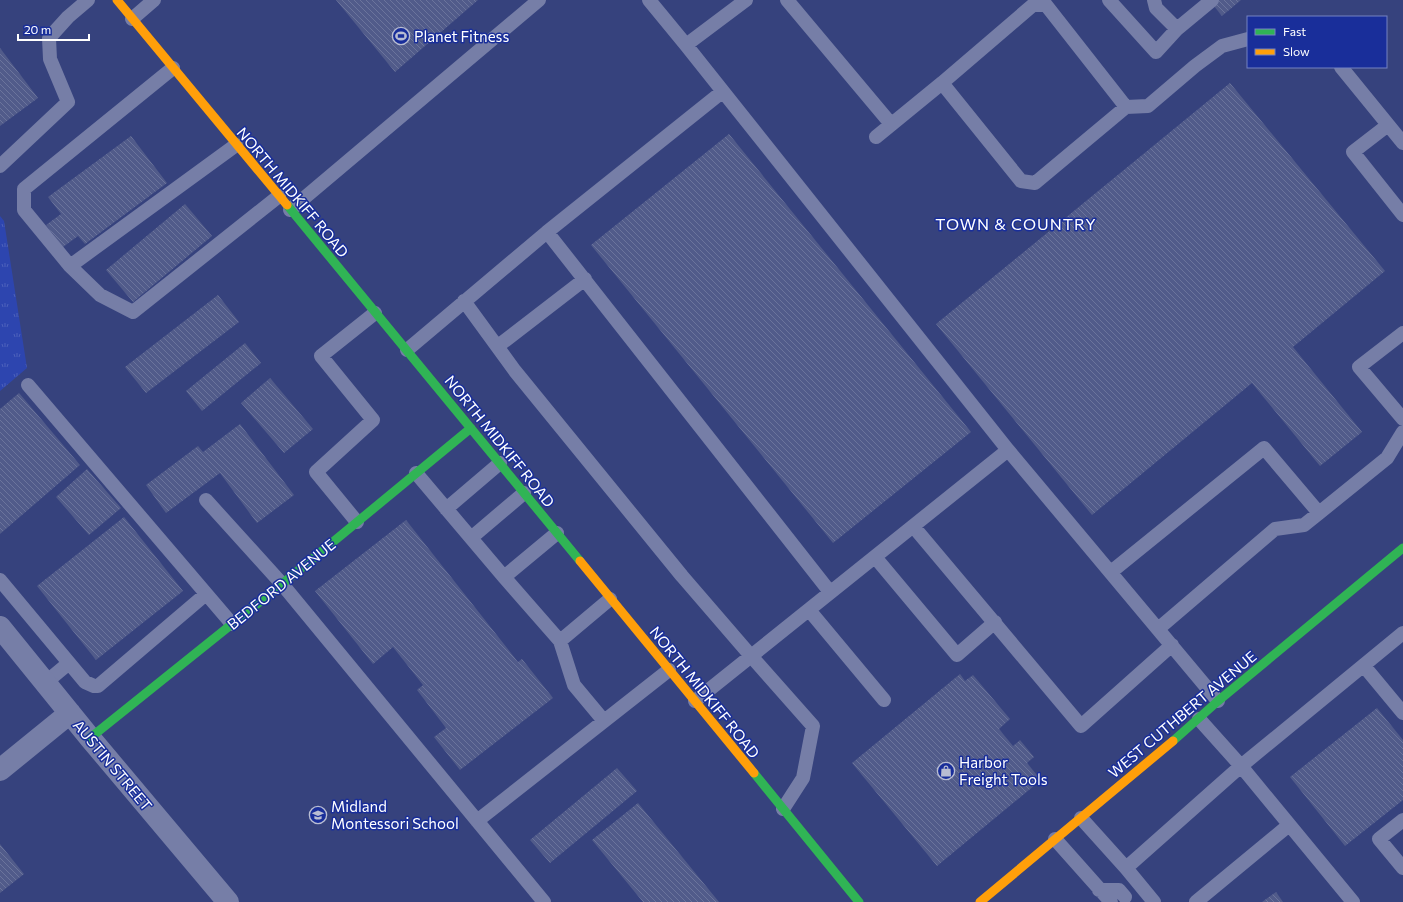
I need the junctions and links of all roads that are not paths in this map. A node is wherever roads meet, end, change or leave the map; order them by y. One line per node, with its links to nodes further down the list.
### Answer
1 (88, 0): 25 (lane)
2 (117, 0): 11 (main road, NORTH MIDKIFF ROAD)
3 (154, 0): 11 (lane)
4 (539, 0): 27 (lane)
5 (649, 0): 14 (lane)
6 (746, 0): 14 (lane)
7 (787, 0): 20 (lane)
8 (1109, 0): 12 (lane)
9 (1154, 0): 12 (lane)
10 (1212, 0): 12 (lane)
11 (132, 19): 15 (main road, NORTH MIDKIFF ROAD)
12 (1177, 29)
13 (1247, 39): 19 (lane)
14 (686, 45): 18 (lane)
15 (173, 68): 24 (main road, NORTH MIDKIFF ROAD); 30 (lane)
16 (1341, 68): 21 (lane)
17 (942, 83): 19 (lane); 19 (lane); 20 (lane)
18 (722, 92): 29 (lane); 41 (lane)
19 (1126, 107)
20 (891, 124): 22 (lane)
21 (1388, 125): 23 (lane); 28 (lane)
22 (876, 137)
23 (1403, 143)
24 (236, 145): 26 (main road, NORTH MIDKIFF ROAD); 30 (lane)
25 (0, 166)
26 (279, 196): 27 (main road, NORTH MIDKIFF ROAD); 30 (lane)
27 (290, 210): 33 (main road, NORTH MIDKIFF ROAD)
28 (1403, 215)
29 (547, 232): 31 (lane); 32 (lane)
30 (70, 266)
31 (585, 279): 35 (lane); 58 (lane)
32 (464, 302): 35 (lane); 36 (lane)
33 (375, 313): 36 (main road, NORTH MIDKIFF ROAD); 48 (lane)
34 (1403, 333): 38 (lane)
35 (498, 346): 69 (lane)
36 (406, 350): 39 (main road, NORTH MIDKIFF ROAD)
37 (28, 385): 59 (lane)
38 (1403, 419)
39 (471, 428): 42 (main road, NORTH MIDKIFF ROAD); 43 (main road, BEDFORD AVENUE)
40 (1403, 432): 47 (lane)
41 (1008, 450): 49 (lane); 54 (lane)
42 (500, 463): 44 (main road, NORTH MIDKIFF ROAD); 46 (lane)
43 (416, 473): 46 (lane); 48 (main road, BEDFORD AVENUE)
44 (524, 493): 50 (main road, NORTH MIDKIFF ROAD); 51 (lane)
45 (206, 500): 57 (lane)
46 (446, 508): 51 (lane)
47 (1319, 513): 54 (lane); 65 (lane)
48 (357, 522): 57 (main road, BEDFORD AVENUE)
49 (914, 526): 53 (lane); 62 (lane)
50 (557, 533): 55 (lane); 60 (main road, NORTH MIDKIFF ROAD)
51 (471, 538): 55 (lane)
52 (1403, 548): 76 (main road, WEST CUTHBERT AVENUE)
53 (875, 557): 58 (lane); 62 (lane)
54 (1111, 572): 65 (lane)
55 (504, 577): 67 (lane)
56 (0, 580): 70 (lane)
57 (282, 584): 63 (main road, BEDFORD AVENUE); 87 (lane)
58 (830, 592): 61 (lane)
59 (206, 594): 63 (lane); 70 (lane)
60 (610, 599): 67 (lane); 72 (main road, NORTH MIDKIFF ROAD)
61 (809, 610): 69 (lane); 74 (lane)
62 (995, 622): 68 (lane)
63 (232, 624): 81 (main road, BEDFORD AVENUE)
64 (0, 627): 73 (street, AUSTIN STREET)
65 (1158, 629): 68 (lane)
66 (1403, 633): 71 (lane)
67 (560, 640): 80 (lane)
68 (1172, 645): 76 (lane)
69 (750, 656): 75 (lane); 84 (lane)
70 (69, 663): 73 (lane)
71 (1364, 666): 78 (lane); 82 (lane)
72 (670, 670): 75 (main road, NORTH MIDKIFF ROAD); 80 (lane)
73 (45, 683): 77 (street, AUSTIN STREET)
74 (884, 700)
75 (695, 701): 84 (main road, NORTH MIDKIFF ROAD)
76 (1218, 701): 79 (main road, WEST CUTHBERT AVENUE)
77 (70, 713): 81 (street, AUSTIN STREET); 83 (street)
78 (1403, 713)
79 (1199, 718): 82 (lane); 85 (main road, WEST CUTHBERT AVENUE)
80 (604, 721): 87 (lane)
81 (90, 738): 94 (street, AUSTIN STREET)
82 (1241, 766): 88 (lane); 90 (lane)
83 (0, 770)
84 (783, 809): 96 (main road, NORTH MIDKIFF ROAD)
85 (1081, 818): 89 (main road, WEST CUTHBERT AVENUE); 90 (lane)
86 (1403, 820): 91 (lane)
87 (477, 821): 95 (lane)
88 (1289, 825): 100 (lane); 101 (lane)
89 (1055, 839): 92 (lane); 97 (main road, WEST CUTHBERT AVENUE)
90 (1126, 868): 99 (lane)
91 (1403, 868)
92 (1099, 896): 93 (lane); 98 (lane)
93 (1125, 897)
94 (228, 902)
95 (544, 902)
96 (859, 902)
97 (980, 902)
98 (1110, 902)
99 (1154, 902)
100 (1196, 902)
101 (1354, 902)

